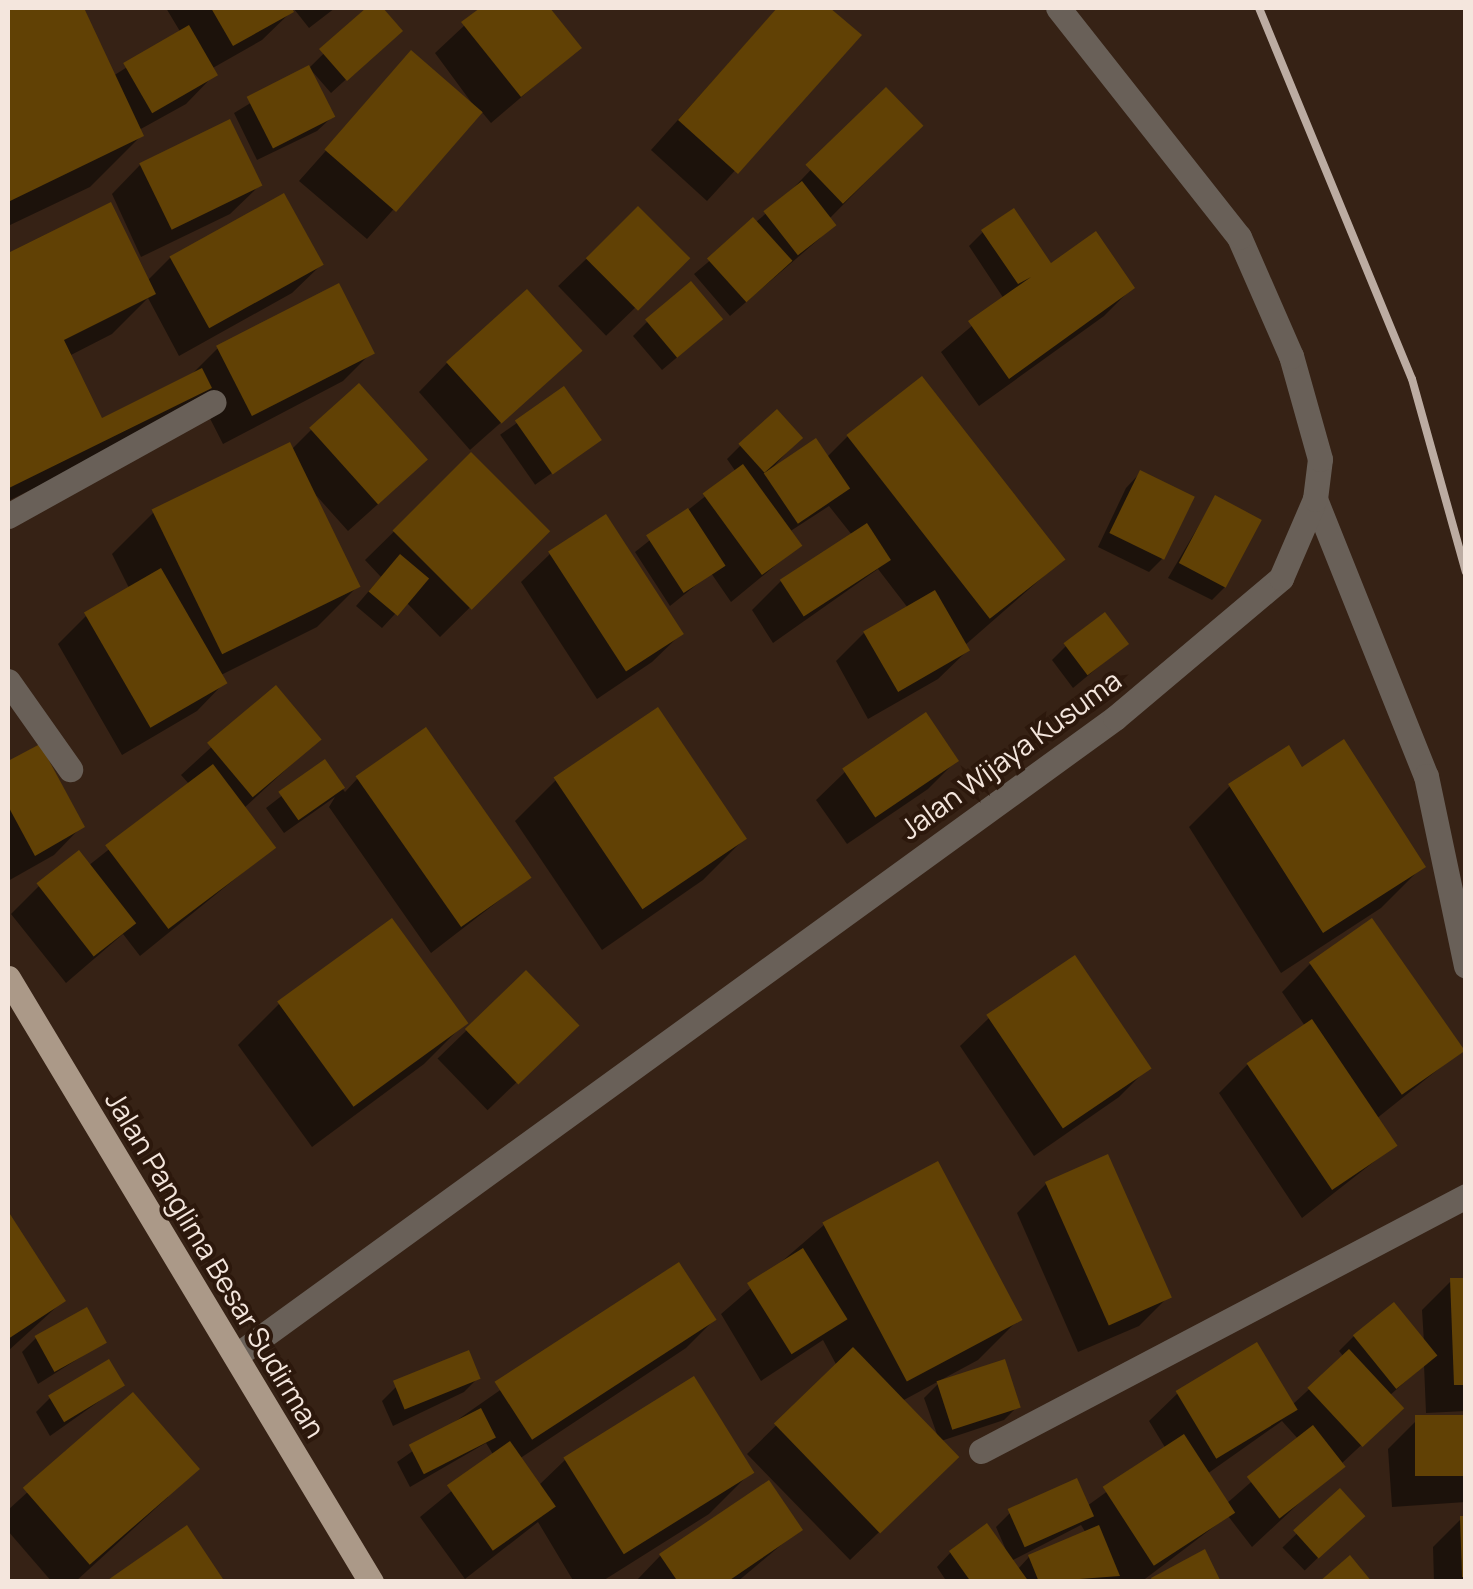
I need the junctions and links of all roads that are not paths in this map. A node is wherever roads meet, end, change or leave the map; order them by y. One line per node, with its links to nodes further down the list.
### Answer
1 (1058, 8): 3 (street, Jalan Wijaya Kusuma)
2 (214, 402): 4 (street)
3 (1314, 498): 7 (street); 10 (street, Jalan Wijaya Kusuma)
4 (8, 516)
5 (8, 681): 6 (street)
6 (70, 769)
7 (1466, 966)
8 (8, 978): 10 (main road, Jalan Panglima Besar Sudirman)
9 (1466, 1196): 11 (street)
10 (238, 1355): 12 (main road, Jalan Panglima Besar Sudirman)
11 (981, 1451)
12 (371, 1582)

